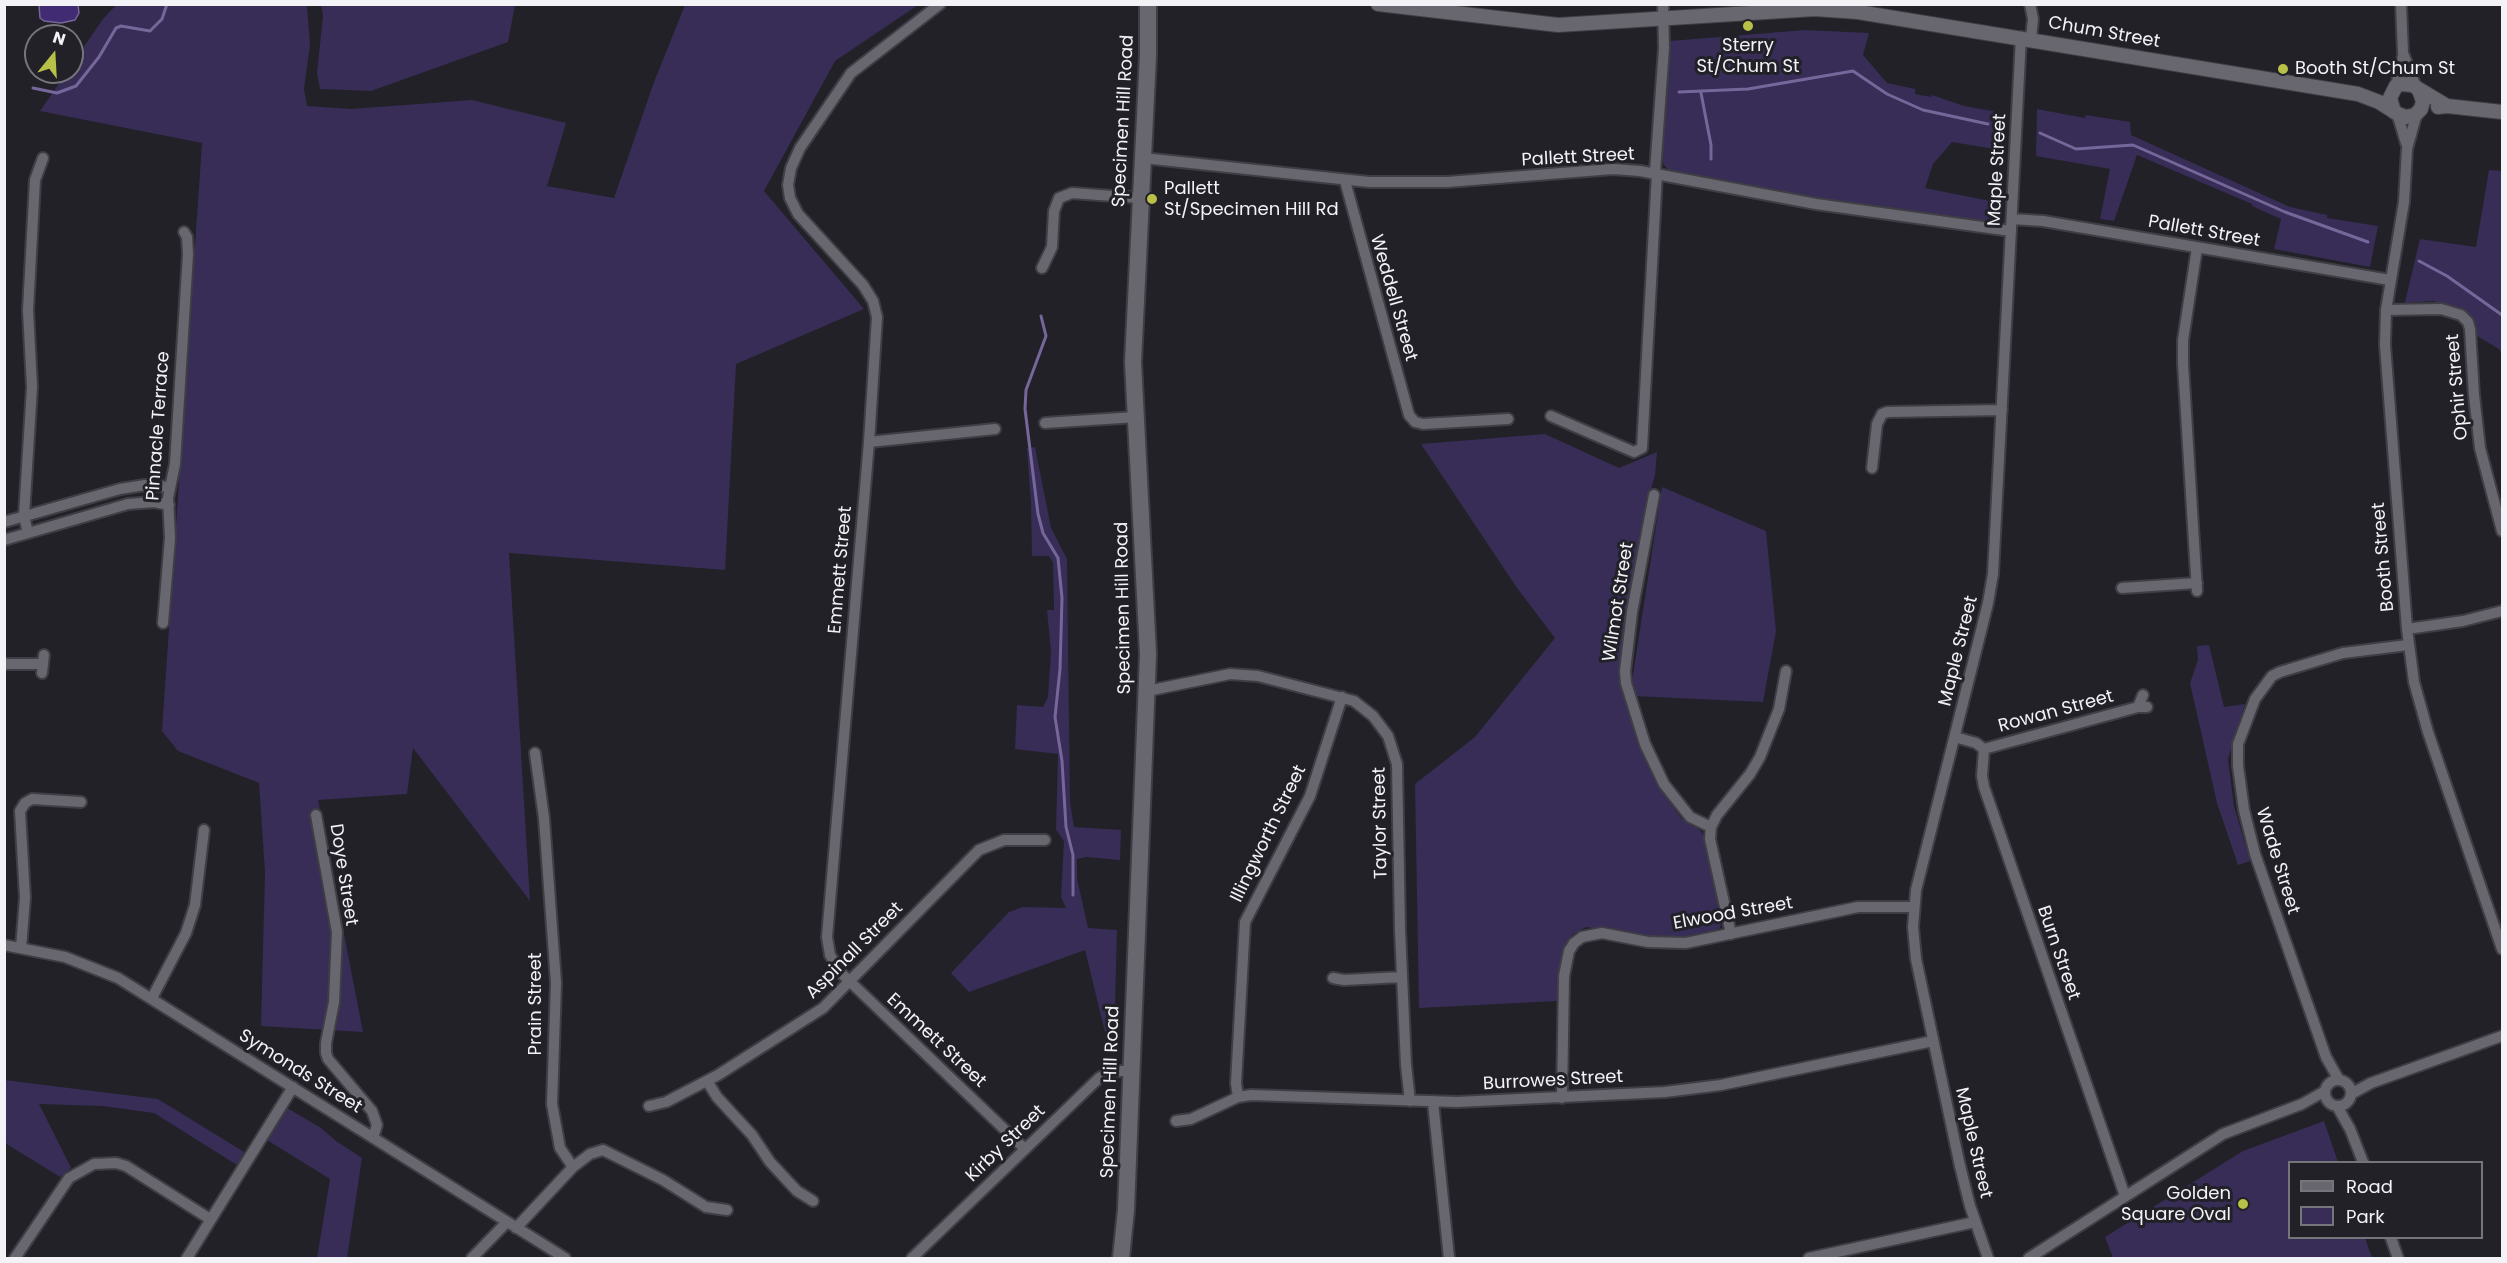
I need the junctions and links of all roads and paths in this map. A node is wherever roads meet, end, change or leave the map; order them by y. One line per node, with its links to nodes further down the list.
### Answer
1 (940, 4): 36 (street, Emmett Street)
2 (1148, 4): 19 (main road, Specimen Hill Road)
3 (1663, 4): 7 (street)
4 (2030, 4): 8 (street, Maple Street)
5 (2401, 4): 9 (street)
6 (1387, 5): 7 (street, Chum Street)
7 (1664, 19): 8 (street, Chum Street); 20 (street)
8 (2026, 38): 12 (street, Chum Street); 23 (street, Maple Street)
9 (2403, 53): 10 (street); 11 (street)
10 (2395, 87): 11 (street); 12 (street, Chum Street); 14 (street)
11 (2417, 88): 13 (street); 15 (street)
12 (2358, 94): 14 (street, Chum Street)
13 (2447, 106): 15 (street); 16 (street)
14 (2395, 112): 15 (street); 17 (street, Booth Street)
15 (2417, 112): 17 (street, Booth Street)
16 (2502, 112)
17 (2407, 149): 28 (street, Booth Street)
18 (43, 158): 41 (street)
19 (1143, 158): 21 (street, Pallett Street); 22 (main road, Specimen Hill Road)
20 (1656, 173): 21 (street, Pallett Street); 24 (street, Pallett Street); 31 (street)
21 (1345, 180): 33 (street, Weddell Street)
22 (1140, 198): 27 (street); 32 (main road, Specimen Hill Road)
23 (2012, 219): 24 (street, Maple Street); 26 (street, Pallett Street)
24 (2011, 231): 30 (street, Maple Street)
25 (184, 232): 38 (street, Pinnacle Terrace)
26 (2197, 248): 28 (street, Pallett Street); 46 (street)
27 (1042, 268)
28 (2390, 280): 29 (street, Booth Street)
29 (2386, 310): 43 (street, Ophir Street); 49 (street, Booth Street)
30 (2002, 410): 37 (street); 57 (street, Maple Street)
31 (1551, 416)
32 (1136, 417): 34 (street); 54 (main road, Specimen Hill Road)
33 (1508, 419)
34 (1045, 423)
35 (995, 429): 36 (street)
36 (869, 442): 72 (street, Emmett Street)
37 (1872, 468)
38 (169, 487): 40 (street, Pinnacle Terrace); 41 (street)
39 (1654, 495): 62 (street, Wilmot Street)
40 (169, 505): 44 (street); 48 (street, Pinnacle Terrace)
41 (24, 516): 42 (street); 44 (street)
42 (4, 522)
43 (2502, 531)
44 (28, 533): 45 (street)
45 (4, 540)
46 (2122, 588)
47 (2502, 611): 49 (street)
48 (163, 623)
49 (2407, 629): 50 (street, Booth Street)
50 (2408, 645): 69 (street, Booth Street); 80 (street, Wade Street)
51 (4, 664): 52 (street)
52 (42, 664)
53 (1786, 672): 62 (street)
54 (1146, 691): 56 (street, Taylor Street); 76 (main road, Specimen Hill Road)
55 (2143, 695): 58 (street, Rowan Street)
56 (1342, 697): 70 (street, Taylor Street); 81 (street, Illingworth Street)
57 (1955, 737): 58 (street); 65 (street, Maple Street)
58 (1984, 749): 93 (street, Burn Street)
59 (535, 753): 92 (street, Prain Street)
60 (81, 802): 68 (street)
61 (316, 815): 89 (street, Doye Street)
62 (1711, 827): 66 (street)
63 (204, 830): 73 (street)
64 (1045, 840): 72 (street, Aspinall Street)
65 (1913, 907): 66 (street, Elwood Street); 75 (street, Maple Street)
66 (1731, 934): 82 (street, Elwood Street)
67 (4, 945): 68 (street, Symonds Street)
68 (21, 948): 73 (street, Symonds Street)
69 (2502, 949)
70 (1402, 977): 71 (street); 84 (street, Taylor Street)
71 (1333, 978)
72 (849, 982): 77 (street, Aspinall Street); 90 (street, Emmett Street)
73 (152, 998): 79 (street, Symonds Street)
74 (2502, 1036): 78 (street)
75 (1933, 1041): 82 (street, Burrowes Street); 98 (street, Maple Street)
76 (1132, 1071): 90 (street, Kirby Street); 96 (main road, Specimen Hill Road)
77 (707, 1081): 86 (street, Aspinall Street); 94 (street)
78 (2371, 1083): 80 (street); 83 (street)
79 (293, 1087): 89 (street, Symonds Street); 97 (street)
80 (2334, 1091): 83 (street, Wade Street); 83 (street); 88 (street, Wade Street); 93 (street)
81 (1238, 1097): 84 (street, Burrowes Street); 87 (street, Burrowes Street)
82 (1562, 1098): 85 (street, Burrowes Street)
83 (2350, 1098): 88 (street, Wade Street)
84 (1410, 1101): 85 (street, Burrowes Street)
85 (1433, 1101): 108 (street)
86 (649, 1106)
87 (1176, 1121)
88 (2350, 1129): 91 (street, Wade Street)
89 (373, 1138): 99 (street, Symonds Street)
90 (1025, 1149): 105 (street, Kirby Street)
91 (2363, 1161)
92 (573, 1167): 95 (street); 99 (street)
93 (2125, 1196): 111 (street)
94 (813, 1201)
95 (727, 1210)
96 (1126, 1210): 106 (main road, Specimen Hill Road); 107 (main road, Specimen Hill Road)
97 (210, 1219): 101 (street); 102 (street)
98 (1975, 1222): 109 (street); 110 (street, Maple Street)
99 (512, 1225): 103 (street); 104 (street, Symonds Street)
100 (2391, 1239): 112 (street)
101 (15, 1258)
102 (187, 1258)
103 (472, 1258)
104 (565, 1258)
105 (912, 1258)
106 (1122, 1258)
107 (1130, 1258)
108 (1449, 1258)
109 (1809, 1258)
110 (1988, 1258)
111 (2029, 1258)
112 (2398, 1258)

